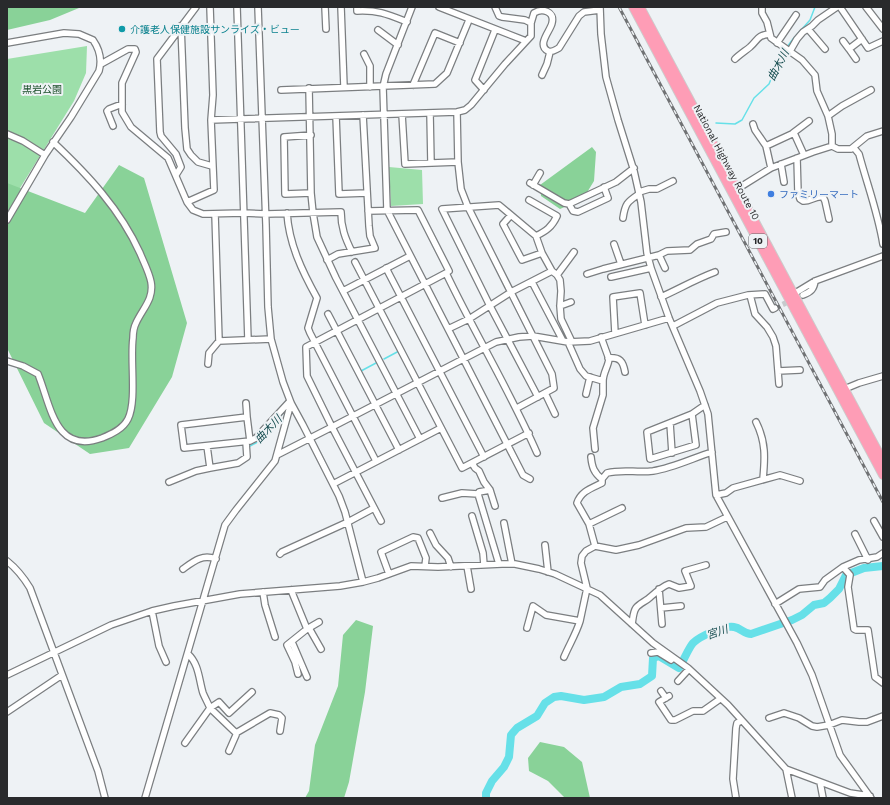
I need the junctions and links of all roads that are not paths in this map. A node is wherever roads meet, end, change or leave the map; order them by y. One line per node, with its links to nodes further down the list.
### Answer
1 (196, 7): 22 (street)
2 (210, 7): 65 (street)
3 (237, 7): 64 (street)
4 (258, 7): 63 (street)
5 (325, 7): 23 (street)
6 (341, 7): 47 (street)
7 (357, 7): 20 (street)
8 (412, 7): 20 (street)
9 (441, 7): 19 (street)
10 (495, 7): 21 (street)
11 (634, 7): 91 (highway, National Highway Route 10 / 10)
12 (640, 7): 91 (highway, National Highway Route 10 / 10)
13 (762, 7): 28 (street)
14 (839, 7): 24 (street); 29 (street)
15 (866, 7): 25 (street)
16 (538, 8): 21 (street); 40 (street)
17 (600, 8): 40 (street); 84 (street)
18 (796, 15): 35 (street)
19 (469, 20): 27 (street); 34 (street)
20 (406, 22): 36 (street)
21 (531, 23): 30 (street)
22 (181, 26): 83 (street); 87 (street)
23 (326, 29)
24 (808, 29): 37 (street); 38 (street)
25 (883, 29)
26 (378, 30): 36 (street)
27 (495, 30): 30 (street); 52 (street)
28 (770, 34): 35 (street); 42 (street)
29 (862, 39): 32 (street); 39 (street)
30 (526, 41): 52 (street)
31 (843, 41): 39 (street)
32 (883, 41)
33 (7, 43): 44 (street)
34 (460, 43): 46 (street); 46 (street)
35 (777, 43): 37 (street)
36 (398, 45): 49 (street)
37 (787, 49): 61 (street)
38 (825, 49)
39 (849, 49): 43 (street)
40 (550, 52): 45 (street)
41 (364, 54): 48 (street)
42 (735, 59)
43 (856, 59)
44 (101, 64): 54 (street); 73 (street)
45 (542, 75)
46 (413, 85): 49 (street)
47 (344, 87): 48 (street); 50 (street)
48 (370, 87): 49 (street)
49 (383, 87): 57 (street)
50 (309, 88): 51 (street); 62 (street)
51 (281, 90)
52 (484, 90): 55 (street)
53 (871, 90): 61 (street)
54 (122, 104): 68 (street); 87 (street)
55 (457, 112): 56 (street); 80 (street)
56 (430, 113): 58 (street); 81 (street)
57 (383, 114): 58 (street); 59 (street); 99 (street)
58 (402, 114): 81 (street)
59 (364, 115): 60 (street); 93 (street)
60 (336, 116): 62 (street); 93 (street)
61 (828, 116): 75 (street)
62 (310, 117): 63 (street); 72 (street)
63 (262, 118): 64 (street); 105 (street)
64 (240, 119): 65 (street); 101 (street)
65 (211, 120): 83 (street)
66 (809, 121): 70 (street)
67 (753, 124): 74 (street)
68 (113, 126)
69 (883, 132): 76 (street)
70 (793, 133): 74 (street); 78 (street)
71 (7, 134): 77 (street)
72 (311, 135): 92 (street); 92 (street)
73 (54, 142): 77 (street); 168 (street)
74 (766, 146): 85 (street)
75 (832, 146): 76 (street); 78 (street)
76 (854, 148): 113 (street)
77 (45, 155): 109 (street)
78 (804, 155): 79 (street)
79 (797, 158): 82 (street); 108 (street)
80 (458, 162): 81 (street); 98 (street)
81 (431, 163)
82 (781, 164): 85 (street); 89 (street)
83 (212, 166): 96 (street)
84 (634, 168): 90 (street); 94 (street)
85 (771, 168): 91 (street)
86 (540, 173): 97 (street)
87 (176, 175): 96 (street)
88 (673, 181): 94 (street)
89 (784, 182)
90 (604, 187): 97 (street); 97 (street)
91 (734, 191): 139 (highway, National Highway Route 10 / 10)
92 (311, 193): 102 (street)
93 (367, 193): 100 (street)
94 (639, 193): 107 (street); 120 (street)
95 (529, 200): 111 (street)
96 (187, 202): 104 (street)
97 (569, 204)
98 (468, 207): 106 (street); 137 (street); 144 (street)
99 (387, 210): 100 (street); 118 (street); 128 (street)
100 (368, 211): 114 (street)
101 (244, 212): 104 (street); 105 (street); 162 (street)
102 (313, 212): 103 (street); 114 (street); 121 (street)
103 (287, 213): 105 (street); 163 (street)
104 (215, 214): 161 (street)
105 (266, 214): 159 (street)
106 (511, 215): 111 (street); 116 (street)
107 (623, 218)
108 (828, 219)
109 (7, 220)
110 (726, 232): 117 (street)
111 (536, 236): 116 (street)
112 (614, 244): 123 (street)
113 (883, 244)
114 (352, 252): 121 (street)
115 (574, 252): 129 (street)
116 (542, 253): 129 (street)
117 (659, 254): 120 (street); 126 (street)
118 (410, 256): 124 (street); 135 (street)
119 (883, 256): 133 (street)
120 (648, 258): 123 (street); 125 (street)
121 (327, 260): 136 (street)
122 (356, 262): 132 (street)
123 (621, 264): 130 (street)
124 (386, 268): 132 (street); 141 (street)
125 (651, 268): 131 (street); 142 (street)
126 (665, 268)
127 (715, 272): 142 (street)
128 (446, 273): 135 (street); 149 (street)
129 (554, 273): 134 (street); 145 (street)
130 (587, 274)
131 (611, 277)
132 (364, 279): 136 (street); 146 (street)
133 (815, 281): 139 (street); 140 (street)
134 (532, 282): 137 (street); 164 (street)
135 (424, 284): 141 (street); 154 (street)
136 (343, 291): 151 (street)
137 (511, 292): 144 (street); 157 (street)
138 (750, 294): 147 (street); 153 (street); 171 (street)
139 (791, 295): 179 (highway, National Highway Route 10 / 10)
140 (803, 295)
141 (400, 296): 146 (street); 172 (street)
142 (661, 297): 150 (street)
143 (571, 302): 145 (street)
144 (490, 306): 149 (street); 160 (street)
145 (560, 306): 164 (street)
146 (379, 308): 151 (street); 177 (street)
147 (775, 308)
148 (328, 314): 155 (street)
149 (469, 318): 154 (street); 165 (street)
150 (669, 318): 152 (street); 153 (street)
151 (358, 319): 155 (street); 181 (street)
152 (645, 325): 156 (street); 156 (street)
153 (673, 326): 187 (street)
154 (448, 329): 167 (street)
155 (336, 330): 163 (street); 186 (street)
156 (615, 333): 158 (street)
157 (533, 336): 160 (street); 164 (street); 180 (street)
158 (601, 337): 164 (street); 166 (street)
159 (271, 339): 162 (street); 184 (street)
160 (507, 339): 165 (street); 183 (street)
161 (219, 340): 162 (street); 169 (street)
162 (248, 340)
163 (314, 341): 192 (street); 195 (street)
164 (568, 341): 175 (street)
165 (485, 348): 167 (street); 188 (street)
166 (608, 358): 173 (street); 176 (street)
167 (463, 359): 172 (street); 201 (street)
168 (7, 361)
169 (208, 364)
170 (800, 370): 171 (street)
171 (778, 371): 178 (street)
172 (438, 372): 177 (street); 210 (street)
173 (625, 372)
174 (883, 376): 179 (street)
175 (590, 377): 176 (street); 182 (street)
176 (603, 381): 203 (street)
177 (418, 383): 181 (street); 196 (street)
178 (779, 384)
179 (842, 390): 209 (highway, National Highway Route 10 / 10); 216 (highway, National Highway Route 10 / 10)
180 (544, 393): 183 (street); 189 (street)
181 (396, 394): 186 (street); 199 (street)
182 (586, 394)
183 (538, 397): 188 (street)
184 (290, 402): 198 (street); 200 (street); 208 (street)
185 (246, 403): 191 (street)
186 (375, 405): 192 (street); 204 (street)
187 (705, 405): 190 (street); 205 (street)
188 (517, 408): 197 (street)
189 (554, 414)
190 (692, 414): 194 (street); 207 (street)
191 (247, 417): 200 (street); 202 (street)
192 (352, 417): 195 (street); 212 (street)
193 (756, 422): 219 (street)
194 (670, 423): 207 (street); 207 (street)
195 (332, 428): 198 (street); 215 (street)
196 (441, 428): 199 (street); 213 (street)
197 (529, 433): 201 (street); 206 (street)
198 (310, 438): 208 (street); 222 (street)
199 (420, 439): 204 (street)
200 (248, 441): 202 (street); 214 (street)
201 (508, 444): 210 (street); 217 (street)
202 (207, 446): 214 (street)
203 (594, 449)
204 (399, 450): 212 (street)
205 (712, 452): 218 (street); 225 (street)
206 (537, 453)
207 (672, 453)
208 (277, 455): 244 (street)
209 (882, 456)
210 (484, 457): 213 (street)
211 (591, 457): 218 (street)
212 (376, 462): 215 (street)
213 (472, 463): 223 (street)
214 (210, 468): 221 (street)
215 (356, 472): 222 (street); 228 (street)
216 (883, 475)
217 (530, 479)
218 (602, 479): 236 (street)
219 (763, 479): 220 (street); 225 (street)
220 (800, 480)
221 (168, 482)
222 (333, 484): 234 (street)
223 (490, 490): 224 (street); 227 (street)
224 (478, 494): 226 (street); 247 (street)
225 (716, 494): 231 (street)
226 (442, 498)
227 (495, 506)
228 (374, 508): 232 (street); 234 (street)
229 (622, 508): 236 (street)
230 (472, 516): 249 (street)
231 (727, 517): 241 (street); 265 (street)
232 (381, 521)
233 (874, 521): 239 (street)
234 (348, 522): 243 (street); 258 (street)
235 (504, 523): 248 (street)
236 (589, 524): 241 (street)
237 (430, 533): 252 (street)
238 (855, 534): 245 (street)
239 (883, 538)
240 (545, 545): 256 (street)
241 (595, 546): 259 (street)
242 (883, 553): 245 (street)
243 (280, 554)
244 (216, 559): 255 (street); 264 (street)
245 (868, 560): 254 (street)
246 (7, 561): 278 (street)
247 (499, 564): 248 (street); 249 (street)
248 (512, 564): 256 (street)
249 (484, 565): 253 (street)
250 (706, 565): 261 (street)
251 (425, 566): 252 (street); 257 (street); 257 (street)
252 (451, 566): 253 (street)
253 (467, 566): 260 (street)
254 (843, 567): 265 (street); 290 (street)
255 (183, 569)
256 (548, 572): 259 (street)
257 (389, 574): 258 (street)
258 (363, 582): 262 (street)
259 (587, 588): 269 (street); 271 (street)
260 (471, 589)
261 (659, 589): 267 (street); 271 (street)
262 (291, 590): 263 (street); 274 (street)
263 (263, 592): 264 (street); 275 (street)
264 (203, 600): 268 (street); 280 (street)
265 (775, 604): 299 (street)
266 (681, 606): 267 (street)
267 (661, 608): 272 (street)
268 (152, 611): 278 (street); 283 (street)
269 (580, 621): 273 (street); 281 (street)
270 (319, 622): 274 (street)
271 (632, 624): 282 (street)
272 (662, 624)
273 (527, 628)
274 (308, 629): 276 (street); 277 (street)
275 (275, 637)
276 (292, 642): 285 (street); 288 (street)
277 (321, 649)
278 (55, 652): 286 (street); 287 (street)
279 (651, 653): 282 (street)
280 (188, 654): 294 (street); 308 (street)
281 (564, 657)
282 (677, 660): 284 (street)
283 (166, 662)
284 (688, 668): 289 (street); 293 (street)
285 (298, 674)
286 (7, 675)
287 (62, 675): 295 (street); 307 (street)
288 (307, 677)
289 (678, 681)
290 (883, 683)
291 (661, 691): 293 (street)
292 (252, 692): 294 (street)
293 (720, 699): 298 (street)
294 (210, 708): 301 (street); 302 (street)
295 (7, 712)
296 (883, 716): 299 (street)
297 (769, 718): 299 (street)
298 (741, 721): 304 (street); 309 (street)
299 (830, 725): 306 (street)
300 (280, 731): 301 (street)
301 (236, 733): 303 (street)
302 (185, 743)
303 (229, 751)
304 (786, 769): 305 (street); 310 (street)
305 (820, 782): 306 (street); 311 (street)
306 (870, 797)
307 (106, 798)
308 (145, 798)
309 (736, 798)
310 (792, 798)
311 (823, 798)

